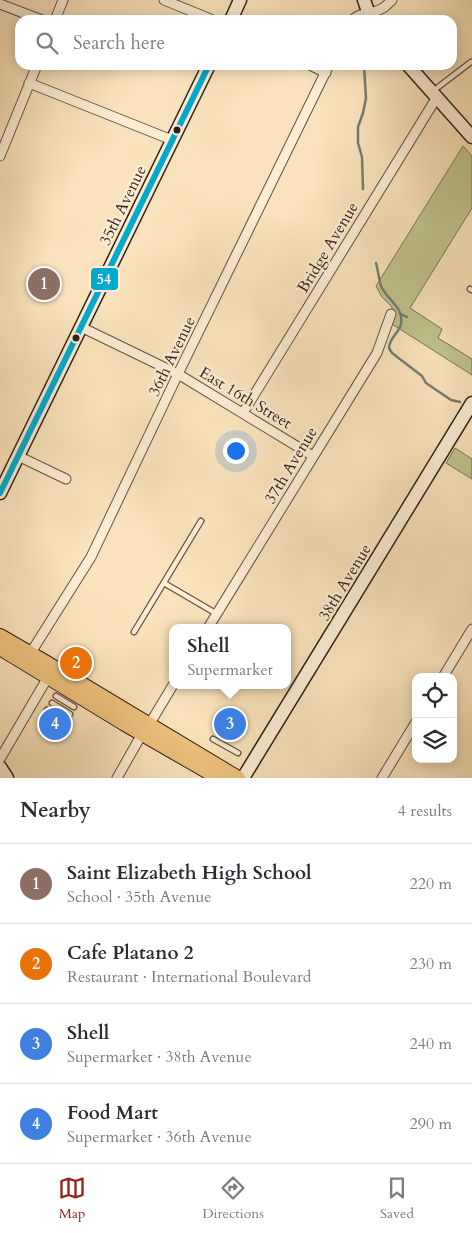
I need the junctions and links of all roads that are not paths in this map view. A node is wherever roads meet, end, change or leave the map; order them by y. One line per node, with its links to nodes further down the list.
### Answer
1 (63, 0): 8 (street)
2 (164, 0): 9 (street)
3 (240, 0): 10 (main road)
4 (364, 0): 11 (main road)
5 (392, 0): 12 (street)
6 (0, 4): 7 (street)
7 (29, 15)
8 (57, 15)
9 (202, 15)
10 (233, 15)
11 (369, 15)
12 (373, 15)
13 (471, 62): 19 (lane)
14 (35, 70): 18 (street)
15 (207, 70): 21 (main road, 35th Avenue)
16 (328, 70): 25 (street, 36th Avenue)
17 (412, 70): 19 (main road)
18 (29, 83): 21 (street); 22 (street)
19 (434, 95): 20 (main road); 27 (street, Bridge Avenue)
20 (472, 136)
21 (172, 140): 24 (main road, 35th Avenue)
22 (0, 156)
23 (391, 314): 29 (street, 37th Avenue)
24 (81, 327): 25 (street, East 16th Street); 28 (main road, 35th Avenue)
25 (178, 374): 27 (street, East 16th Street); 40 (street, 36th Avenue)
26 (472, 403): 60 (main road, 38th Avenue)
27 (244, 413): 29 (street, East 16th Street)
28 (18, 456): 30 (street); 31 (main road, 35th Avenue)
29 (313, 456): 34 (street, 37th Avenue)
30 (66, 479)
31 (0, 493)
32 (201, 521): 33 (lane)
33 (164, 583): 34 (lane); 37 (lane)
34 (217, 614): 35 (street, 37th Avenue)
35 (211, 624)
36 (472, 629): 41 (street)
37 (134, 632)
38 (0, 636): 40 (main road)
39 (0, 648): 42 (main road)
40 (30, 654): 50 (main road)
41 (445, 673)
42 (48, 677): 50 (main road); 54 (street)
43 (171, 689): 50 (street)
44 (56, 696): 46 (lane)
45 (52, 703): 48 (lane)
46 (74, 707)
47 (47, 710): 49 (lane)
48 (70, 714)
49 (66, 721)
50 (146, 729): 57 (street); 58 (main road); 59 (main road)
51 (412, 729): 61 (street)
52 (213, 739): 53 (lane)
53 (238, 753)
54 (0, 759)
55 (0, 767): 56 (main road)
56 (7, 778)
57 (117, 778)
58 (219, 778)
59 (238, 778)
60 (243, 778)
61 (382, 778)

